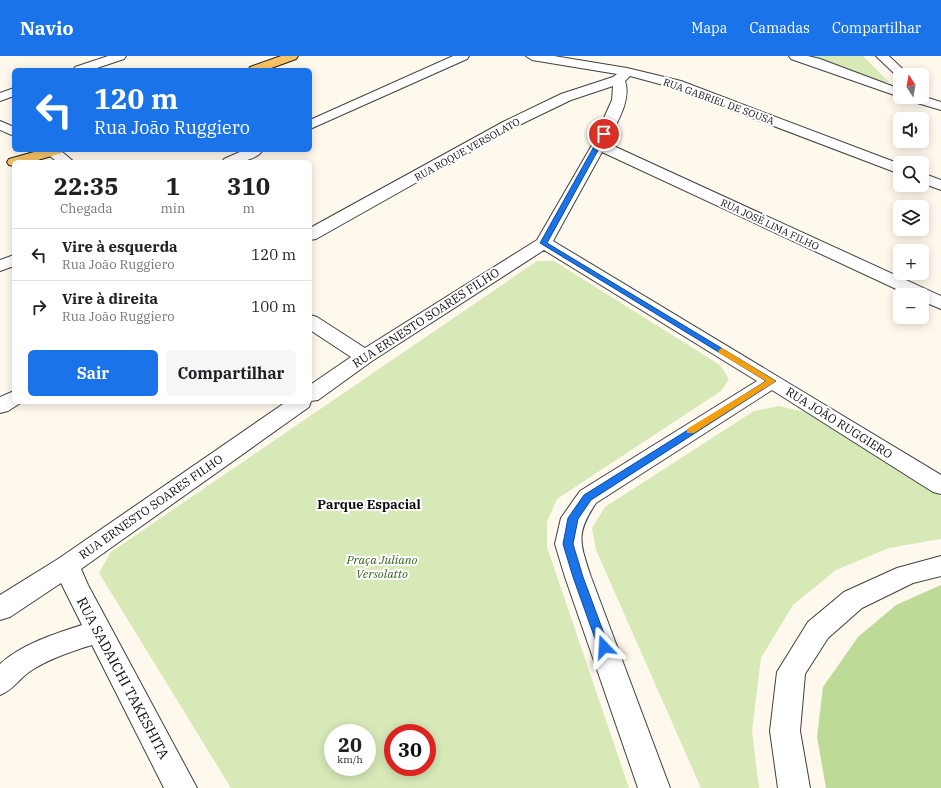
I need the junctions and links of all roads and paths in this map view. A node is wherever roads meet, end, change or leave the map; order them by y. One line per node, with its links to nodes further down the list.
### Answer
1 (120, 56): 7 (street)
2 (292, 56): 8 (main road)
3 (463, 56): 17 (street)
4 (532, 56): 10 (street, RUA GABRIEL DE SOUSA)
5 (796, 56): 11 (street)
6 (882, 56): 9 (street)
7 (85, 68)
8 (259, 68)
9 (895, 68)
10 (622, 76): 20 (street); 28 (street, RUA GABRIEL DE SOUSA); 32 (street, RUA ROQUE VERSOLATO)
11 (893, 90)
12 (12, 93): 13 (street)
13 (0, 97)
14 (929, 97): 16 (street)
15 (929, 102): 16 (street)
16 (939, 105)
17 (312, 124)
18 (0, 125): 19 (street)
19 (12, 131)
20 (599, 145): 33 (street); 36 (street, RUA JOSÉ LIMA FILHO)
21 (43, 152): 24 (main road)
22 (52, 152): 25 (street)
23 (252, 152): 26 (street)
24 (21, 160)
25 (64, 160)
26 (234, 160)
27 (12, 163): 29 (main road)
28 (893, 166)
29 (0, 168)
30 (929, 181): 31 (street)
31 (941, 185)
32 (312, 234)
33 (544, 243): 38 (street, RUA ERNESTO SOARES FILHO); 39 (street, RUA JOÃO RUGGIERO)
34 (12, 261): 35 (street)
35 (0, 266)
36 (941, 303)
37 (312, 322): 38 (street)
38 (365, 357): 40 (street, RUA ERNESTO SOARES FILHO)
39 (772, 381): 44 (street, RUA JOÃO RUGGIERO); 51 (street)
40 (312, 395)
41 (12, 399): 43 (street)
42 (298, 404): 45 (street, RUA ERNESTO SOARES FILHO)
43 (0, 406)
44 (941, 486)
45 (67, 566): 47 (street, RUA ERNESTO SOARES FILHO); 48 (street, RUA SADAICHI TAKESHITA)
46 (941, 566): 52 (street)
47 (0, 609)
48 (99, 631): 49 (street); 50 (street, RUA SADAICHI TAKESHITA)
49 (0, 682)
50 (181, 788)
51 (654, 788)
52 (794, 788)

